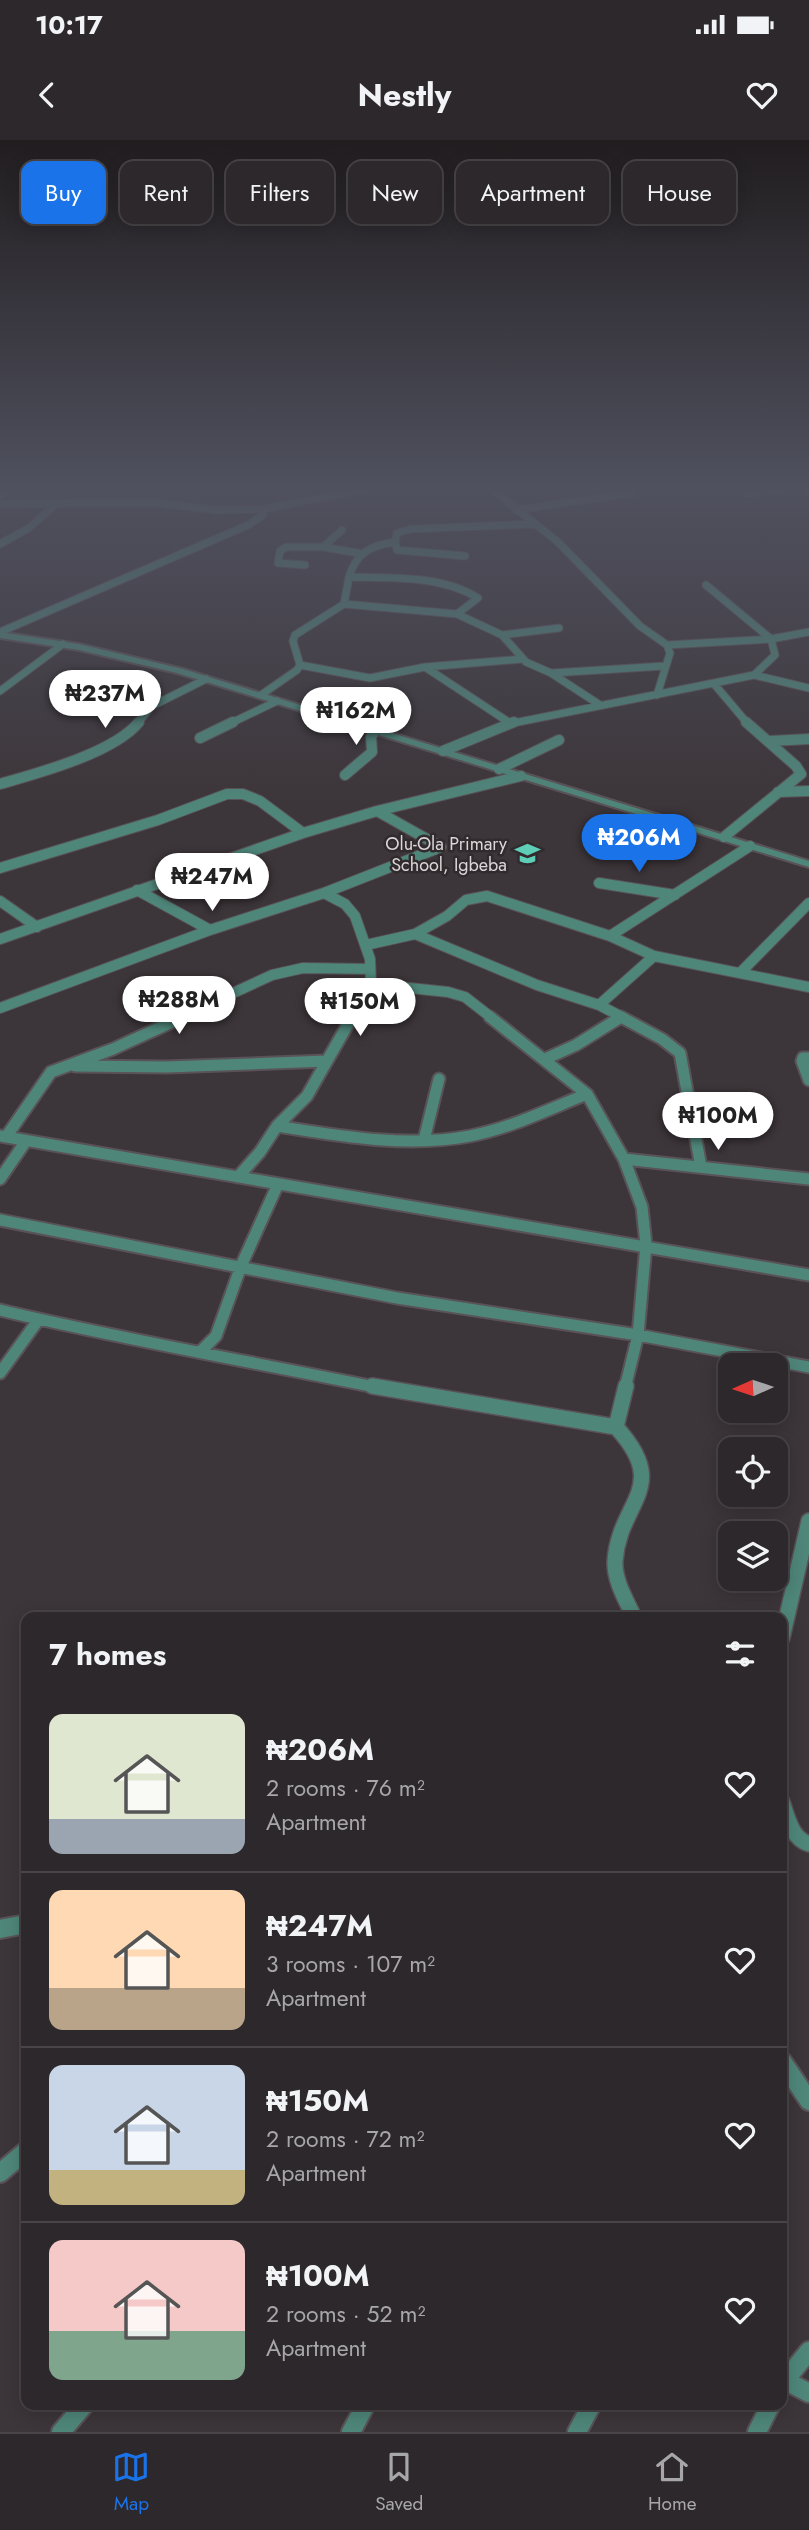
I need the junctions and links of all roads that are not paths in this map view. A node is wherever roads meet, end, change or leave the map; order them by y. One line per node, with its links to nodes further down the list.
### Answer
1 (88, 595): 10 (street)
2 (346, 595): 6 (street)
3 (472, 595): 7 (street)
4 (611, 595): 14 (street)
5 (718, 595): 12 (street)
6 (344, 604): 7 (street); 16 (street)
7 (457, 614): 11 (street)
8 (559, 628): 11 (street)
9 (809, 632): 12 (street)
10 (0, 634): 13 (street)
11 (502, 635): 15 (street)
12 (771, 639): 14 (street); 20 (street)
13 (64, 644): 21 (street); 24 (street)
14 (667, 645): 17 (street)
15 (522, 659): 18 (street); 19 (street)
16 (300, 665): 18 (street); 25 (street)
17 (664, 666): 19 (street); 26 (street)
18 (425, 667): 29 (street)
19 (551, 673): 28 (street)
20 (754, 675): 22 (street); 23 (street)
21 (206, 679): 25 (street); 39 (street)
22 (715, 685): 26 (street); 34 (street)
23 (809, 688)
24 (0, 691)
25 (261, 695): 27 (street)
26 (657, 695): 28 (street)
27 (278, 701): 30 (street); 31 (street)
28 (600, 705): 29 (street)
29 (510, 723): 35 (street)
30 (375, 731): 35 (street); 37 (street)
31 (200, 738)
32 (809, 739): 34 (street)
33 (559, 740): 36 (street)
34 (770, 741): 41 (street)
35 (443, 751): 36 (street)
36 (499, 769): 38 (street)
37 (345, 775)
38 (521, 776): 42 (street); 44 (street)
39 (0, 784)
40 (809, 791): 41 (street)
41 (778, 792): 44 (street)
42 (377, 811): 43 (street); 50 (street)
43 (303, 833): 47 (street); 49 (street)
44 (724, 837): 45 (street)
45 (750, 846): 46 (street); 51 (street)
46 (809, 864)
47 (0, 868)
48 (599, 883): 51 (street)
49 (137, 890): 54 (street); 55 (street)
50 (324, 893): 55 (street); 59 (street)
51 (675, 895): 57 (street)
52 (0, 901): 54 (street)
53 (809, 903): 62 (street)
54 (37, 927): 58 (street)
55 (210, 930): 66 (street)
56 (415, 933): 57 (street); 59 (street); 65 (street)
57 (610, 936): 60 (street)
58 (0, 939)
59 (366, 945): 61 (street)
60 (654, 956): 62 (street); 65 (street)
61 (370, 969): 63 (street); 71 (street)
62 (741, 972): 64 (street)
63 (371, 984): 69 (street); 70 (street)
64 (809, 987)
65 (598, 1004): 67 (street)
66 (0, 1008)
67 (621, 1017): 69 (street); 80 (street)
68 (809, 1058): 73 (street)
69 (545, 1059): 74 (street)
70 (326, 1061): 71 (street); 75 (street)
71 (66, 1066): 76 (street)
72 (439, 1079): 77 (street)
73 (809, 1080)
74 (587, 1094): 77 (street); 79 (street)
75 (277, 1126): 77 (street); 81 (street)
76 (3, 1137): 78 (street)
77 (424, 1140)
78 (26, 1141): 81 (street); 83 (street)
79 (624, 1159): 80 (street); 86 (street)
80 (701, 1167): 82 (street)
81 (238, 1177): 84 (street)
82 (809, 1178)
83 (0, 1179)
84 (278, 1184): 86 (street); 87 (street)
85 (0, 1220): 87 (street)
86 (646, 1245): 88 (street); 91 (street)
87 (241, 1266): 91 (street); 92 (street)
88 (809, 1275)
89 (0, 1310): 90 (street)
90 (39, 1319): 92 (street); 94 (street)
91 (638, 1335): 93 (street); 95 (street)
92 (201, 1351): 95 (street)
93 (809, 1367)
94 (0, 1373)
95 (616, 1427): 97 (street)
96 (809, 1521): 98 (street)
97 (632, 1612)
98 (787, 1618)
99 (787, 1816): 100 (street)
100 (809, 1844)
101 (21, 1925): 102 (street)
102 (0, 1929)
103 (787, 2068): 104 (street)
104 (809, 2101)
105 (21, 2155): 106 (street)
106 (0, 2173)
107 (809, 2351): 108 (street)
108 (787, 2376)
109 (787, 2383): 110 (street)
110 (809, 2393)
111 (80, 2410): 115 (street)
112 (363, 2410): 116 (street)
113 (589, 2410): 117 (street)
114 (768, 2410): 118 (street)
115 (63, 2431)
116 (351, 2432)
117 (578, 2432)
118 (757, 2432)

